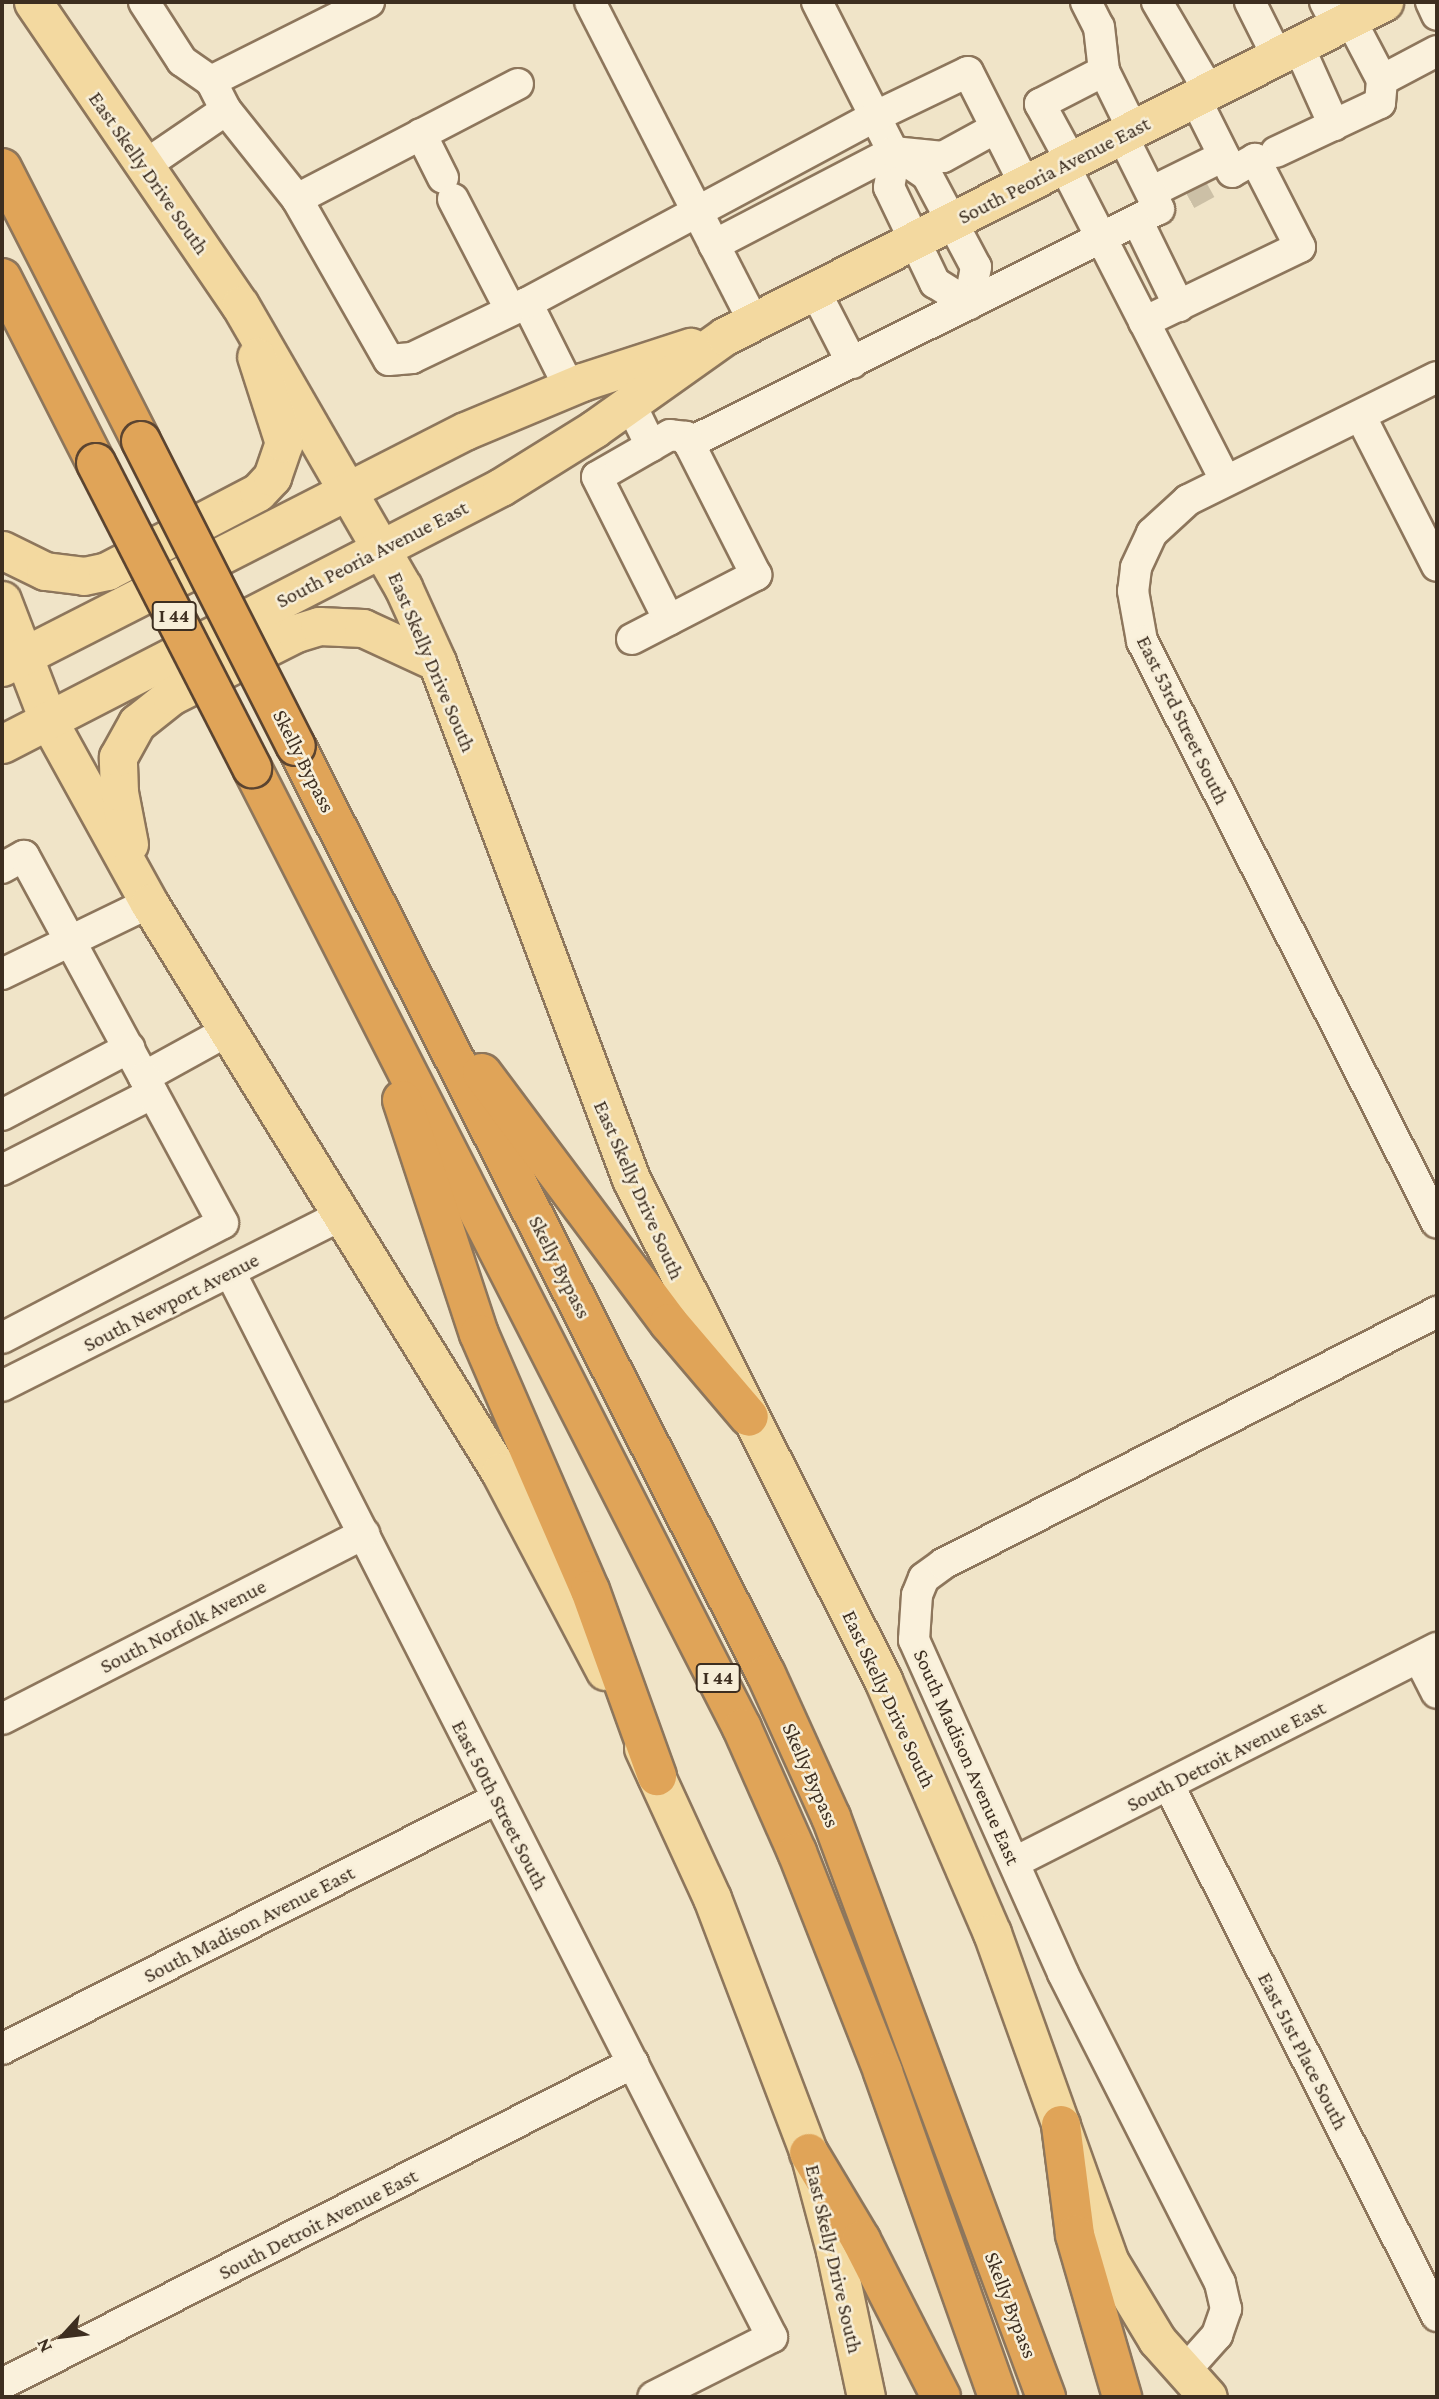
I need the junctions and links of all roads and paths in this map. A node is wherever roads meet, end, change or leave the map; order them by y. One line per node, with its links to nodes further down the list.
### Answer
1 (33, 2): 29 (main road, East Skelly Drive South)
2 (144, 2): 17 (street)
3 (369, 2): 17 (street)
4 (590, 2): 35 (street)
5 (817, 2): 21 (street)
6 (1086, 2): 15 (street)
7 (1157, 2): 19 (street)
8 (1250, 2): 13 (street)
9 (1384, 2): 11 (main road, South Peoria Avenue East)
10 (1431, 2): 12 (street)
11 (1337, 15): 13 (main road, South Peoria Avenue East); 16 (street)
12 (1437, 15)
13 (1287, 51): 19 (main road, South Peoria Avenue East); 22 (street)
14 (1437, 51): 16 (street)
15 (1104, 71): 24 (street); 28 (street)
16 (1382, 80): 22 (street)
17 (211, 81): 20 (street)
18 (518, 84): 25 (street)
19 (1202, 94): 24 (main road, South Peoria Avenue East); 31 (street)
20 (226, 110): 29 (street); 33 (street)
21 (874, 117): 23 (street); 27 (street); 35 (street)
22 (1335, 125): 26 (street)
23 (996, 128): 27 (street); 32 (street)
24 (1128, 133): 28 (main road, South Peoria Avenue East); 34 (street)
25 (421, 134): 33 (street); 44 (street)
26 (1276, 152)
27 (894, 154): 36 (street); 38 (street); 39 (street)
28 (1067, 163): 32 (main road, South Peoria Avenue East); 37 (street)
29 (144, 166): 42 (main road, East Skelly Drive South)
30 (2, 168): 72 (highway, Skelly Bypass / I 44, bridge)
31 (1213, 177): 34 (street); 34 (street); 45 (street)
32 (1025, 185): 36 (main road, South Peoria Avenue East)
33 (297, 199): 44 (street)
34 (1149, 207): 37 (street); 45 (street)
35 (698, 214): 39 (street); 44 (street)
36 (952, 222): 38 (main road, South Peoria Avenue East); 43 (street)
37 (1101, 238): 43 (street); 46 (street)
38 (915, 240): 41 (main road, South Peoria Avenue East); 43 (street)
39 (714, 245): 47 (street)
40 (2, 278): 71 (highway, Skelly Bypass / I 44, bridge)
41 (815, 291): 47 (main road, South Peoria Avenue East); 48 (street)
42 (240, 304): 56 (main road, East Skelly Drive South); 58 (main road)
43 (969, 304): 48 (street)
44 (519, 306): 50 (street)
45 (1179, 306): 46 (street)
46 (1144, 322): 55 (street)
47 (739, 329): 50 (main road, South Peoria Avenue East); 51 (main road, South Peoria Avenue East)
48 (852, 363): 53 (street)
49 (1437, 377): 52 (street, East 53rd Street South)
50 (569, 387): 56 (main road, South Peoria Avenue East)
51 (631, 403): 54 (street); 57 (main road, South Peoria Avenue East)
52 (1361, 417): 55 (street, East 53rd Street South); 59 (street)
53 (690, 443): 54 (street); 61 (street)
54 (652, 446): 61 (street)
55 (1225, 480): 79 (street, East 53rd Street South)
56 (351, 490): 57 (main road, East Skelly Drive South); 63 (main road, South Peoria Avenue East)
57 (383, 549): 64 (main road, East Skelly Drive South); 65 (main road, South Peoria Avenue East)
58 (2, 550)
59 (1437, 566)
60 (2, 600): 63 (main road, East Skelly Drive South)
61 (669, 620): 62 (street)
62 (632, 639)
63 (12, 662): 65 (main road, East Skelly Drive South)
64 (436, 662): 68 (main road); 84 (main road, East Skelly Drive South)
65 (48, 720): 66 (main road, South Peoria Avenue East); 68 (main road, East Skelly Drive South)
66 (2, 744)
67 (2, 868): 69 (street)
68 (143, 889): 69 (street); 73 (main road, East Skelly Drive South)
69 (70, 940): 70 (street); 74 (street)
70 (2, 974)
71 (367, 991): 89 (highway); 103 (highway, Skelly Bypass / I 44)
72 (427, 1002): 84 (highway); 104 (highway, Skelly Bypass / I 44)
73 (226, 1032): 75 (street); 78 (main road, East Skelly Drive South)
74 (129, 1048): 75 (street); 76 (street)
75 (148, 1085): 77 (street); 82 (street)
76 (2, 1115)
77 (2, 1170)
78 (340, 1216): 80 (street, South Newport Avenue); 89 (main road, East Skelly Drive South)
79 (1437, 1223)
80 (230, 1272): 83 (street, South Newport Avenue); 85 (street, East 50th Street South)
81 (1437, 1312): 92 (street, South Madison Avenue East)
82 (2, 1338)
83 (2, 1386)
84 (749, 1417): 95 (main road, East Skelly Drive South)
85 (364, 1534): 88 (street, South Norfolk Avenue); 91 (street, East 50th Street South)
86 (1428, 1653): 87 (street); 90 (street, South Detroit Avenue East)
87 (1437, 1692)
88 (2, 1719)
89 (657, 1776): 96 (main road, East Skelly Drive South)
90 (1168, 1786): 92 (street, South Detroit Avenue East); 97 (street, East 51st Place South)
91 (496, 1799): 93 (street, South Madison Avenue East); 94 (street, East 50th Street South)
92 (1015, 1863): 99 (street, South Madison Avenue East)
93 (2, 2049)
94 (633, 2063): 98 (street, South Detroit Avenue East); 100 (street, East 50th Street South)
95 (1061, 2125): 99 (main road, East Skelly Drive South); 105 (highway)
96 (809, 2153): 101 (main road, East Skelly Drive South); 102 (highway)
97 (1437, 2316)
98 (2, 2384)
99 (1196, 2384)
100 (653, 2397)
101 (866, 2397)
102 (941, 2397)
103 (998, 2397)
104 (1046, 2397)
105 (1122, 2397)

